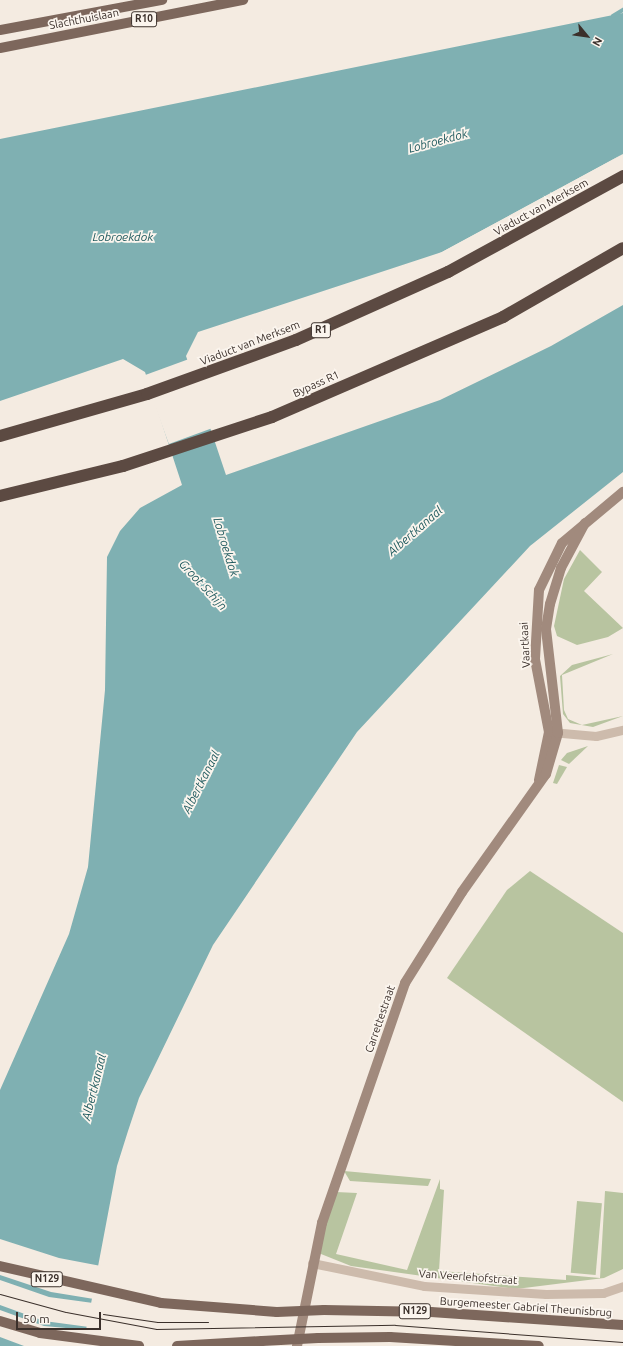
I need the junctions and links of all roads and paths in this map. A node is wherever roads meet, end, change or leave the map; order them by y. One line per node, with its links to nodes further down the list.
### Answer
1 (162, 0): 3 (main road, Slachthuislaan / R10)
2 (243, 0): 4 (main road, Slachthuislaan / R10)
3 (0, 30)
4 (0, 48)
5 (623, 176): 7 (highway, Viaduct van Merksem / R1)
6 (623, 248): 9 (highway, Bypass R1)
7 (0, 436)
8 (623, 492): 10 (street, Vaartkaai)
9 (0, 496)
10 (585, 523): 12 (street, Vaartkaai); 12 (street, Vaartkaai)
11 (623, 730): 12 (street)
12 (554, 733): 13 (street, Vaartkaai)
13 (539, 780): 14 (street, Carrettestraat)
14 (312, 1263): 16 (street, Van Veerlehofstraat); 21 (street, Carrettestraat)
15 (0, 1266): 18 (main road, Burgemeester Gabriel Theunisbrug / N129, bridge)
16 (623, 1286)
17 (0, 1321): 19 (main road)
18 (623, 1325)
19 (139, 1346)
20 (177, 1346): 22 (main road, bridge)
21 (297, 1346)
22 (539, 1346)

